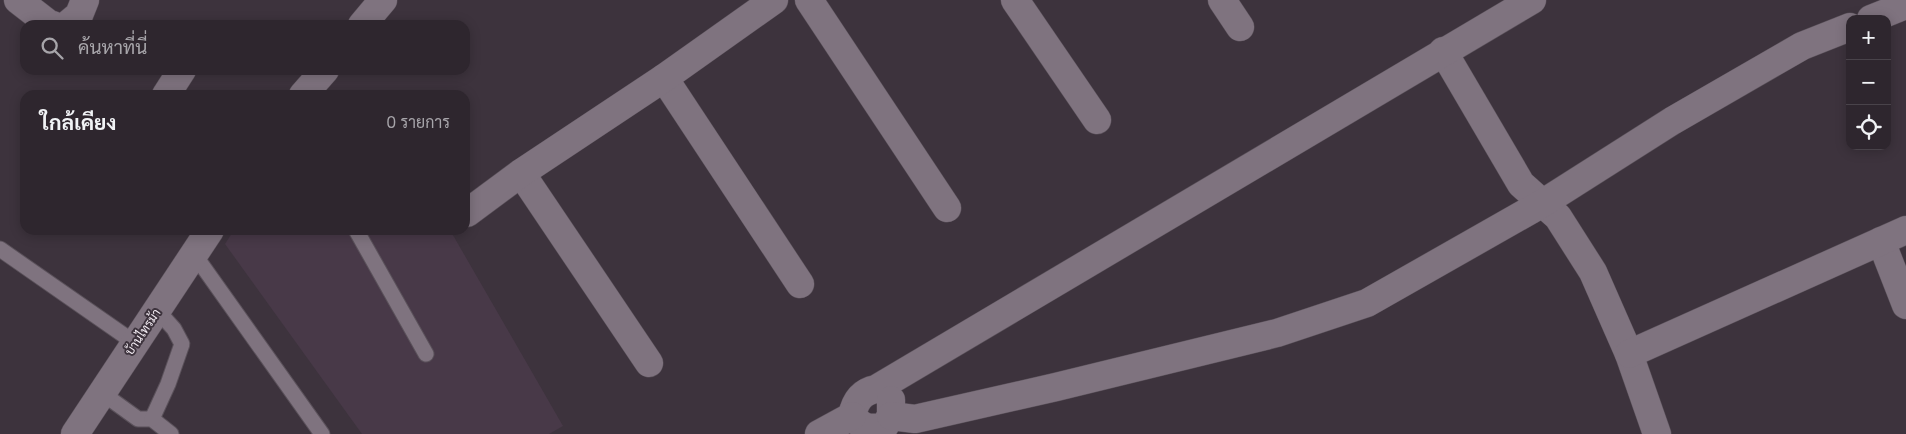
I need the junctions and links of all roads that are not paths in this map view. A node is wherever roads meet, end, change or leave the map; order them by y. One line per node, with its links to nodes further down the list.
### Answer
1 (18, 0): 11 (street)
2 (85, 0): 12 (street)
3 (383, 0): 13 (street)
4 (774, 0): 19 (street)
5 (809, 0): 25 (street)
6 (1015, 0): 22 (street)
7 (1222, 0): 14 (street)
8 (1532, 0): 16 (street)
9 (1906, 5): 10 (street)
10 (1881, 15)
11 (44, 20)
12 (74, 20)
13 (366, 20)
14 (1240, 27)
15 (1846, 29): 24 (street)
16 (1443, 51): 24 (street); 40 (street)
17 (179, 75): 20 (street)
18 (321, 75): 21 (street)
19 (664, 78): 23 (street); 33 (street)
20 (169, 90)
21 (308, 90)
22 (1097, 120)
23 (521, 173): 26 (street); 39 (street)
24 (1543, 202): 38 (street); 44 (street)
25 (947, 208)
26 (470, 211)
27 (1906, 230): 30 (street)
28 (207, 235): 32 (street, บ้านไทรม้า)
29 (359, 235): 37 (lane)
30 (1881, 241): 34 (street); 38 (street)
31 (0, 249): 36 (lane)
32 (194, 254): 35 (street, บ้านไทรม้า); 47 (lane)
33 (800, 284)
34 (1906, 305)
35 (157, 310): 36 (street, บ้านไทรม้า); 43 (lane)
36 (135, 343): 41 (street, บ้านไทรม้า)
37 (426, 354)
38 (1629, 354): 49 (street)
39 (649, 364)
40 (876, 389): 42 (street); 44 (street)
41 (102, 393): 43 (lane); 45 (street, บ้านไทรม้า)
42 (852, 416): 44 (street); 48 (street)
43 (152, 419): 46 (lane)
44 (887, 426)
45 (75, 434)
46 (171, 434)
47 (322, 434)
48 (818, 434)
49 (1658, 434)

